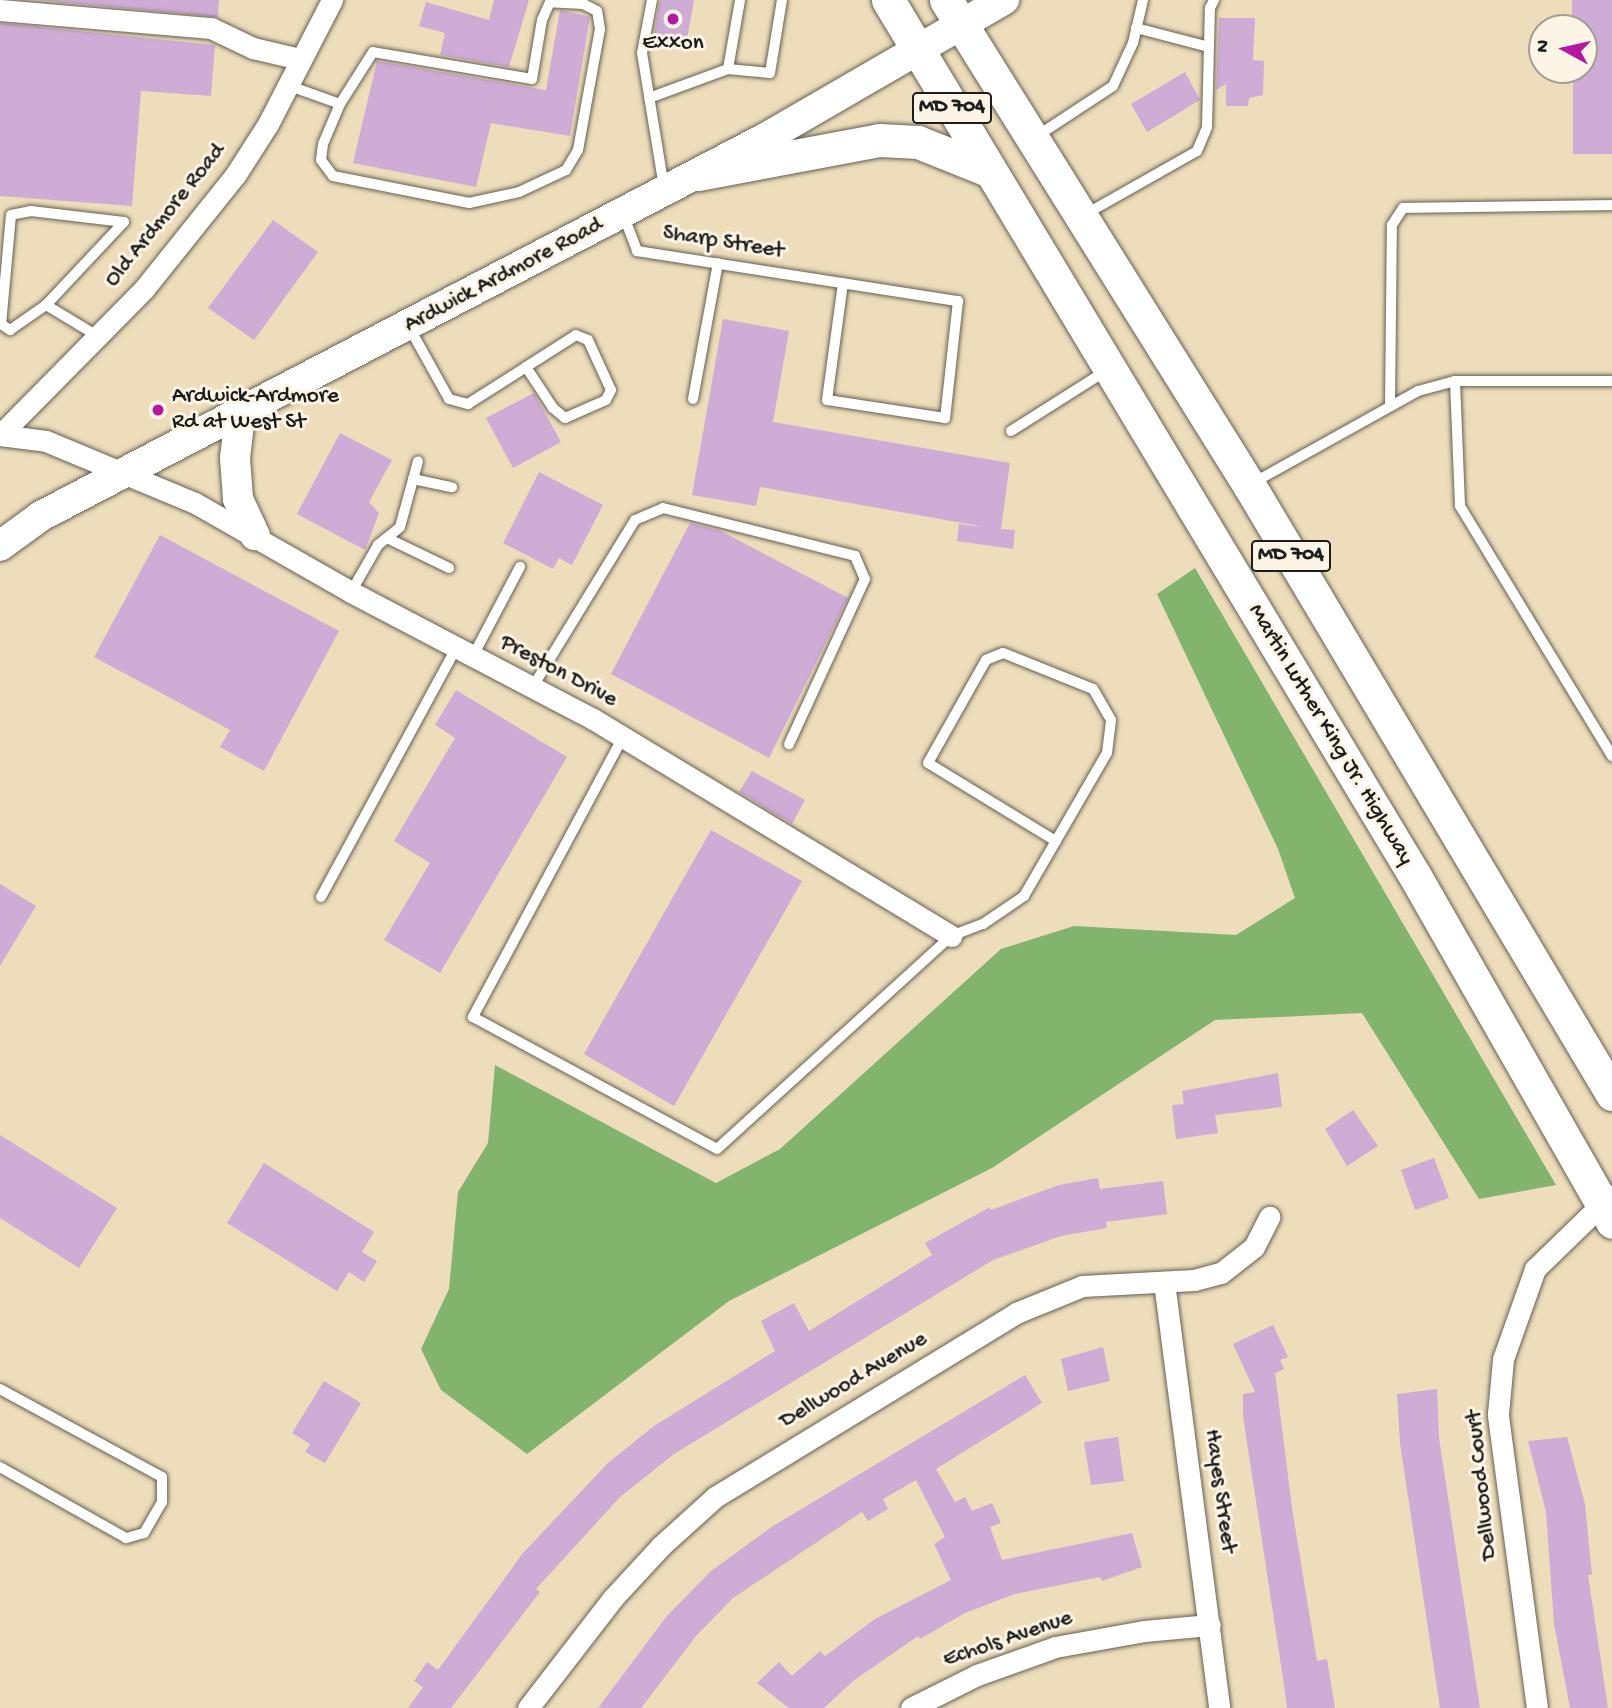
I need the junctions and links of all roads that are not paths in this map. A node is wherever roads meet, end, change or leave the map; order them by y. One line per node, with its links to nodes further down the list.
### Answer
1 (332, 0): 14 (street, Old Ardmore Road)
2 (652, 0): 17 (lane)
3 (782, 0): 15 (lane)
4 (888, 0): 12 (main road, Martin Luther King Jr. Highway / MD 704)
5 (1004, 0): 10 (main road, Ardwick Ardmore Road)
6 (1143, 0): 11 (lane)
7 (1214, 0): 13 (lane)
8 (743, 4): 15 (lane)
9 (0, 10): 14 (street)
10 (954, 12): 12 (main road, Ardwick Ardmore Road); 19 (main road, MD 704)
11 (1136, 28): 13 (lane); 19 (lane)
12 (916, 47): 20 (main road, Martin Luther King Jr. Highway / MD 704); 21 (main road, Ardwick Ardmore Road)
13 (1209, 47): 25 (lane)
14 (300, 59): 16 (street, Old Ardmore Road)
15 (728, 69): 17 (lane)
16 (287, 85): 18 (lane); 30 (street, Old Ardmore Road)
17 (649, 98): 22 (lane)
18 (340, 104): 18 (lane)
19 (1030, 140): 25 (main road, MD 704)
20 (988, 170): 21 (main road); 32 (main road, Martin Luther King Jr. Highway / MD 704)
21 (698, 174): 22 (main road, Ardwick Ardmore Road)
22 (665, 191): 24 (main road, Ardwick Ardmore Road)
23 (1612, 205): 36 (lane)
24 (622, 213): 26 (lane, Sharp Street); 29 (main road, Ardwick Ardmore Road)
25 (1079, 218): 43 (main road, MD 704)
26 (718, 263): 27 (lane, Sharp Street); 35 (lane)
27 (843, 283): 27 (lane, Sharp Street)
28 (46, 305): 28 (lane); 30 (lane)
29 (408, 327): 31 (lane); 37 (main road, Ardwick Ardmore Road)
30 (99, 337): 39 (street, Old Ardmore Road)
31 (526, 367): 31 (lane)
32 (1109, 369): 38 (lane); 60 (main road, Martin Luther King Jr. Highway / MD 704)
33 (1455, 381): 34 (lane); 36 (lane); 55 (lane)
34 (1612, 381)
35 (693, 399)
36 (1390, 406): 43 (lane)
37 (240, 415): 41 (main road, Ardwick Ardmore Road); 45 (main road)
38 (1011, 430)
39 (0, 435): 41 (street, Preston Drive)
40 (418, 461): 42 (lane)
41 (128, 474): 45 (street, Preston Drive); 47 (main road, Ardwick Ardmore Road)
42 (413, 479): 44 (lane); 46 (lane)
43 (1249, 485): 59 (main road, MD 704)
44 (452, 487)
45 (255, 535): 50 (street, Preston Drive)
46 (387, 538): 49 (lane); 50 (lane)
47 (0, 546)
48 (520, 567): 51 (lane)
49 (449, 568)
50 (351, 592): 51 (street, Preston Drive)
51 (465, 652): 52 (street, Preston Drive); 57 (lane)
52 (532, 688): 53 (street, Preston Drive); 54 (lane)
53 (623, 737): 58 (street, Preston Drive); 58 (lane)
54 (789, 744)
55 (1612, 756)
56 (1056, 841): 56 (lane); 58 (lane)
57 (321, 897)
58 (951, 936)
59 (1612, 1094)
60 (1608, 1207): 69 (street, Dellwood Court)
61 (1269, 1217): 62 (street, Dellwood Avenue)
62 (1164, 1282): 65 (street, Hayes Street); 66 (street, Dellwood Avenue)
63 (0, 1389): 64 (lane)
64 (0, 1467)
65 (1210, 1625): 67 (street, Echols Avenue); 68 (street, Hayes Street)
66 (528, 1708)
67 (911, 1708)
68 (1219, 1708)
69 (1537, 1708)

